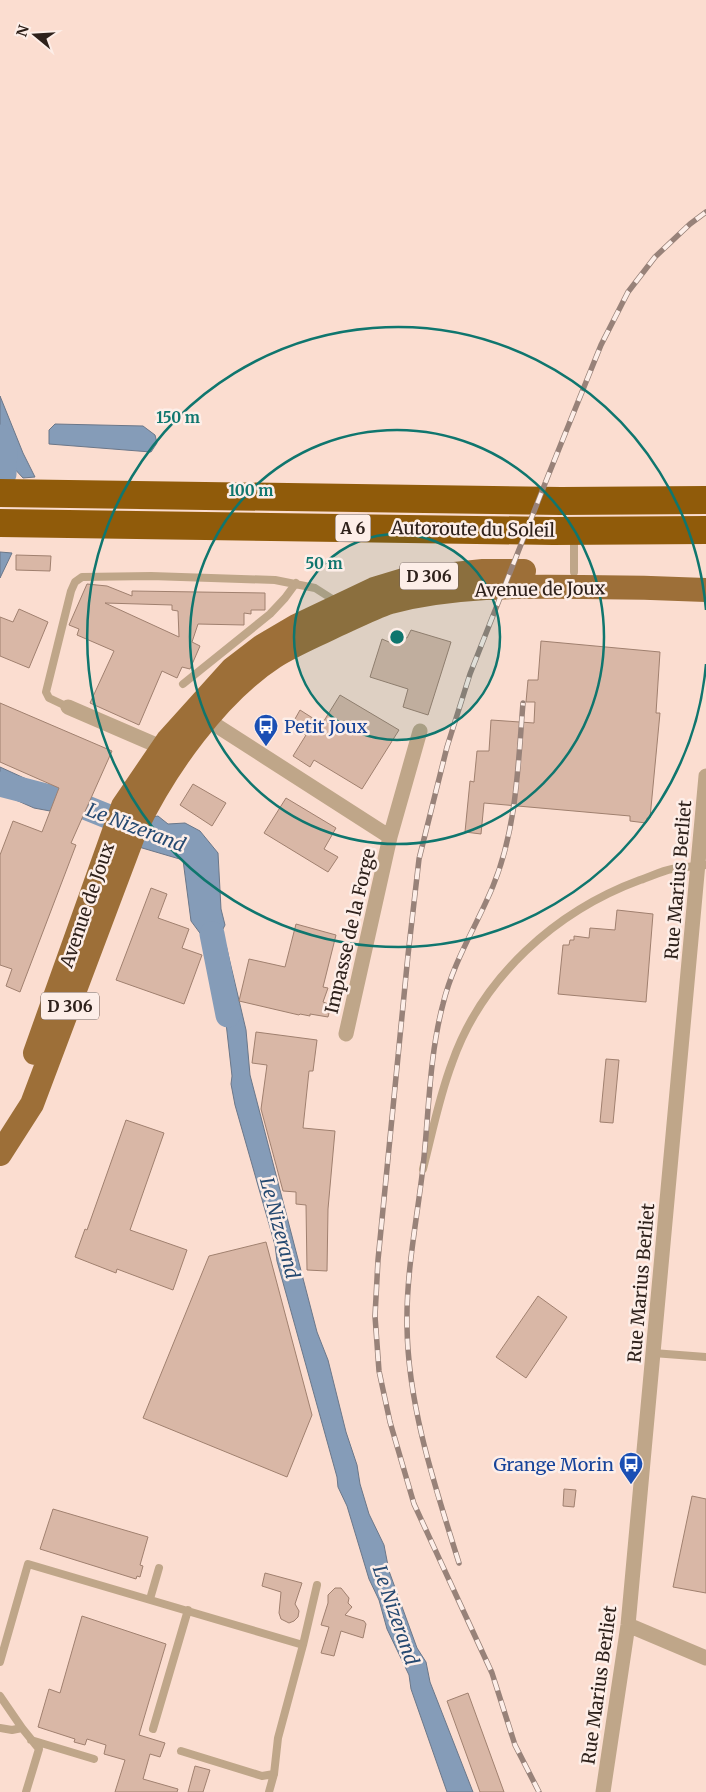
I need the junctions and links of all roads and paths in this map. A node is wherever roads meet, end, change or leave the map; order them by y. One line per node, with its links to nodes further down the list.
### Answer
1 (0, 493): 2 (highway, Autoroute du Soleil / A 6)
2 (706, 500)
3 (0, 523): 4 (highway, Autoroute du Soleil / A 6)
4 (574, 530): 5 (highway, Autoroute du Soleil / A 6); 6 (lane)
5 (706, 530)
6 (574, 572): 7 (main road, Avenue de Joux / D 306); 10 (main road, Avenue de Joux / D 306)
7 (706, 575)
8 (296, 583): 10 (lane); 11 (lane); 12 (lane)
9 (706, 590): 10 (main road, Avenue de Joux / D 306)
10 (344, 613): 13 (main road, Avenue de Joux / D 306)
11 (182, 684)
12 (68, 707): 15 (street)
13 (200, 715): 15 (main road, Avenue de Joux / D 306); 17 (street, Impasse de la Forge)
14 (420, 731): 17 (street, Impasse de la Forge)
15 (171, 751): 18 (main road, Avenue de Joux / D 306)
16 (706, 776): 19 (street, Rue Marius Berliet)
17 (390, 837): 20 (street, Impasse de la Forge)
18 (118, 847): 21 (main road, Avenue de Joux / D 306); 22 (main road, Avenue de Joux / D 306)
19 (702, 865): 23 (lane); 24 (street, Rue Marius Berliet)
20 (346, 1034)
21 (0, 1127)
22 (0, 1154)
23 (423, 1169)
24 (653, 1353): 25 (lane); 30 (street, Rue Marius Berliet)
25 (706, 1357)
26 (159, 1568): 28 (lane)
27 (317, 1585): 31 (lane)
28 (150, 1599): 29 (lane); 33 (lane)
29 (188, 1610): 31 (lane); 37 (lane)
30 (628, 1626): 32 (street); 44 (street, Rue Marius Berliet)
31 (304, 1645): 41 (lane)
32 (706, 1658)
33 (0, 1662)
34 (0, 1696): 36 (lane)
35 (0, 1728): 36 (lane)
36 (22, 1728): 38 (lane)
37 (153, 1729)
38 (31, 1740): 40 (lane); 42 (lane)
39 (182, 1751): 41 (lane)
40 (94, 1759)
41 (274, 1774): 43 (lane)
42 (26, 1792)
43 (269, 1792)
44 (603, 1792)

